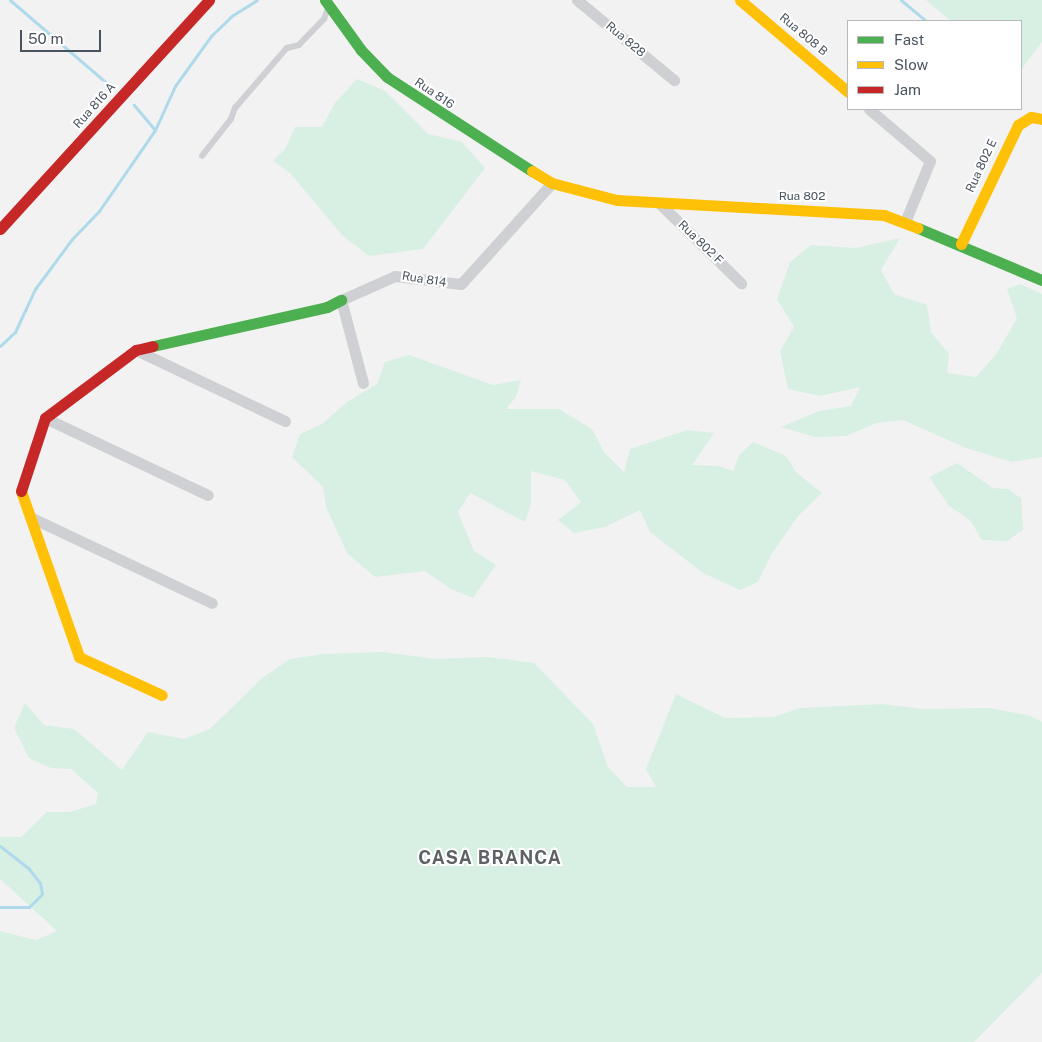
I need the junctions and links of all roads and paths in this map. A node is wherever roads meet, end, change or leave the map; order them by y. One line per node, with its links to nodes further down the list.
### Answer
1 (209, 0): 13 (street, Rua 816 A)
2 (577, 0): 5 (street, Rua 828)
3 (740, 0): 6 (street, Rua 808 B)
4 (330, 2): 9 (lane); 10 (street, Rua 816)
5 (674, 80)
6 (847, 91)
7 (875, 111): 12 (street)
8 (1042, 119): 14 (street, Rua 802 E)
9 (202, 156)
10 (552, 183): 11 (street, Rua 802); 17 (street, Rua 814)
11 (659, 203): 12 (street, Rua 802); 16 (street, Rua 802 F)
12 (905, 222): 14 (street, Rua 802)
13 (0, 229)
14 (961, 244): 15 (street, Rua 802)
15 (1042, 280)
16 (741, 283)
17 (341, 300): 18 (street); 19 (street)
18 (136, 350): 20 (street); 21 (street)
19 (363, 383)
20 (45, 418): 22 (street); 23 (street)
21 (286, 421)
22 (208, 495)
23 (30, 517): 24 (street); 25 (street)
24 (212, 603)
25 (162, 695)

